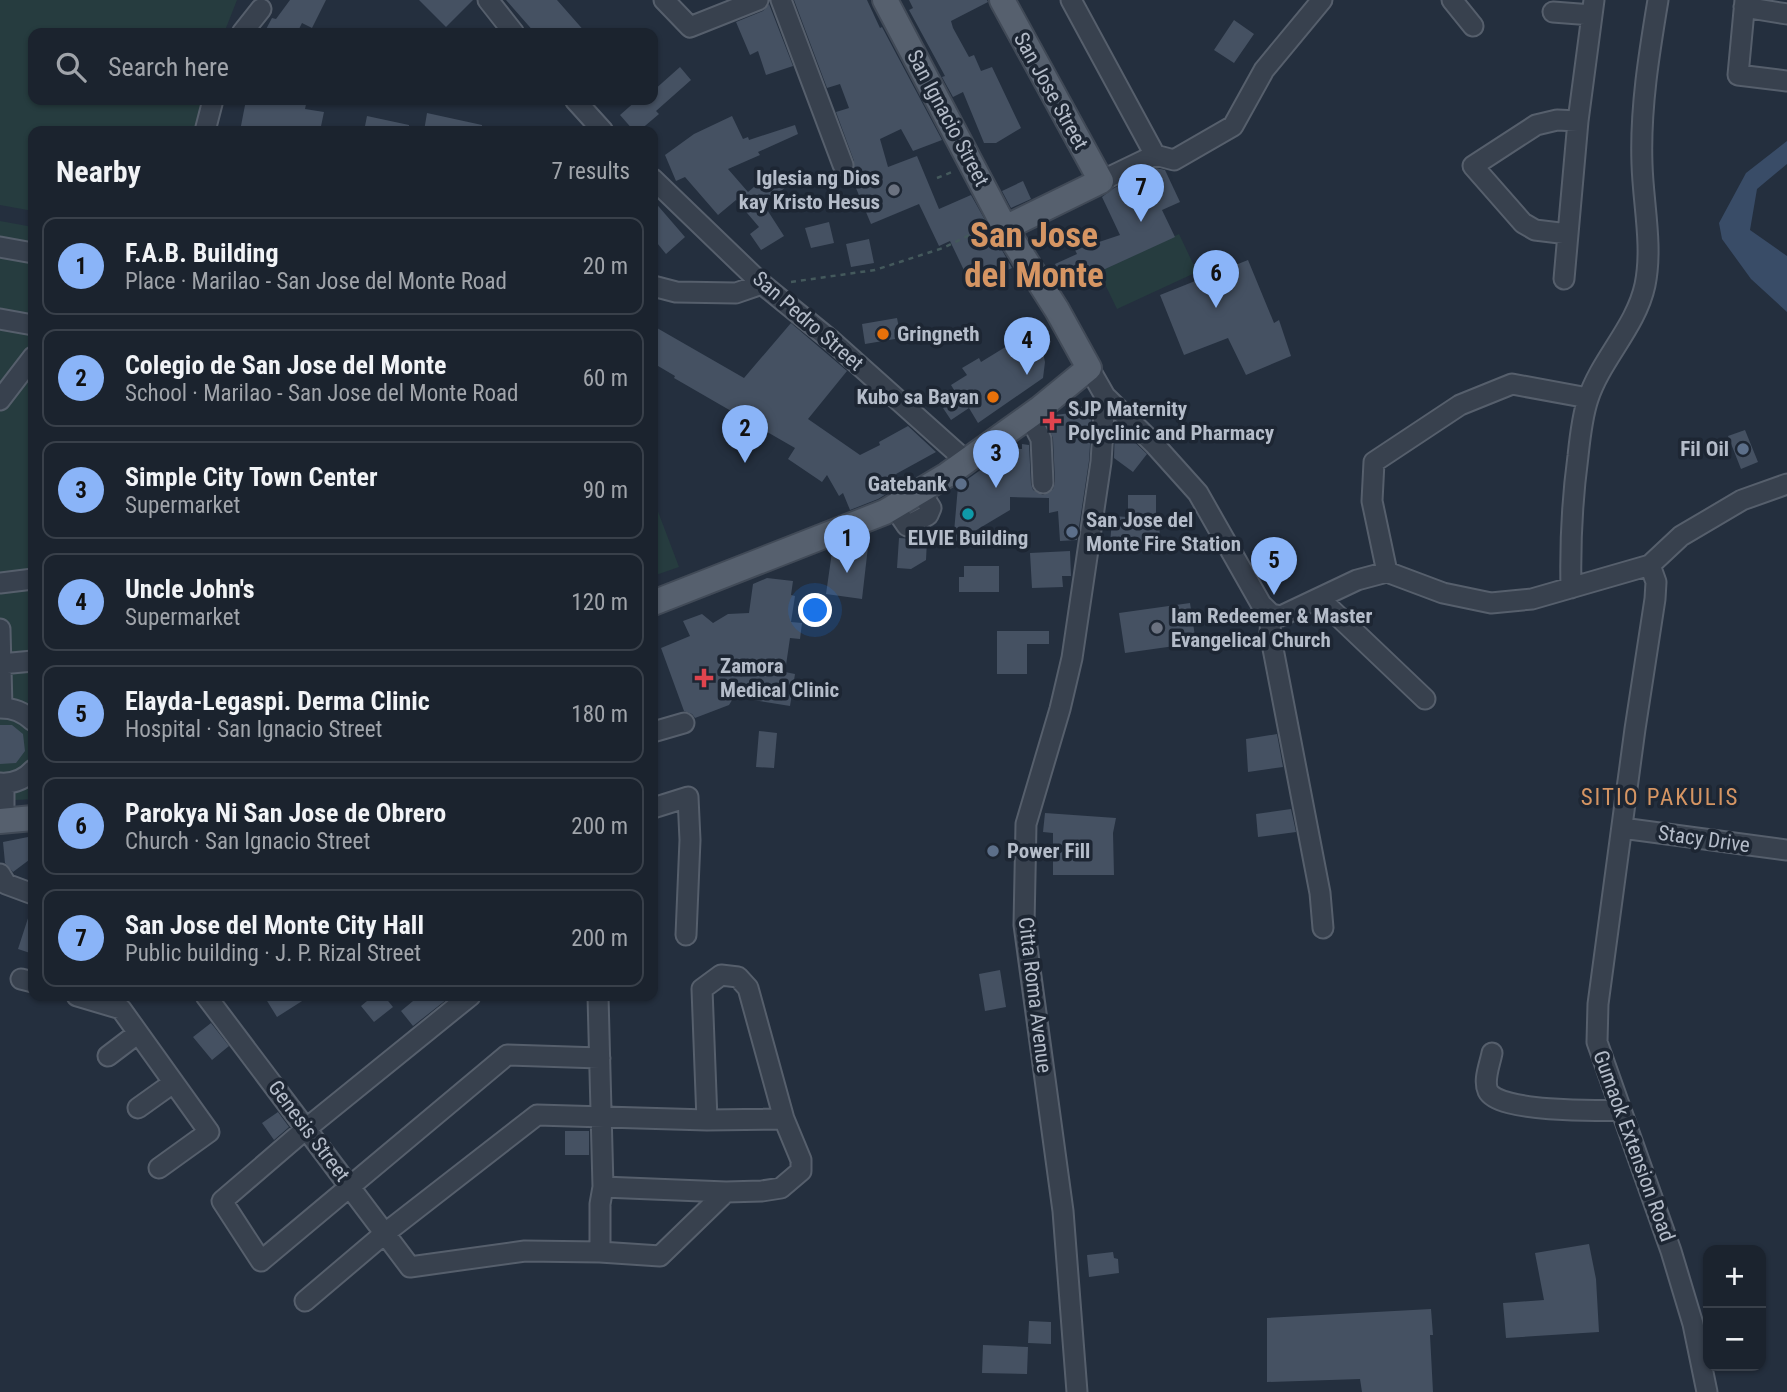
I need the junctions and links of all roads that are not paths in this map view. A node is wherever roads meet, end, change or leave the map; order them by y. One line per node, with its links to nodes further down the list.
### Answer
1 (488, 0): 18 (street)
2 (664, 0): 3 (street)
3 (758, 0)
4 (781, 0): 26 (street)
5 (885, 0): 29 (main road, San Ignacio Street)
6 (1002, 0): 27 (main road, San Jose Street)
7 (1071, 0): 25 (street)
8 (1322, 0): 25 (street)
9 (1452, 0): 16 (street)
10 (1658, 0): 41 (street)
11 (1745, 3): 15 (street); 19 (street)
12 (1593, 7): 14 (street); 22 (street)
13 (261, 9): 17 (street)
14 (1553, 12)
15 (1787, 14)
16 (1473, 26)
17 (246, 28)
18 (510, 28)
19 (1787, 81)
20 (212, 105): 23 (street)
21 (580, 105): 24 (street)
22 (1578, 121): 30 (street); 30 (street)
23 (206, 126)
24 (598, 126)
25 (1155, 155): 27 (street)
26 (843, 165)
27 (1101, 181): 29 (main road)
28 (658, 184): 34 (street, San Pedro Street)
29 (1003, 224): 39 (main road, San Ignacio Street)
30 (1568, 234): 33 (street)
31 (0, 247): 32 (street)
32 (28, 252)
33 (1564, 279)
34 (764, 285): 35 (street); 44 (street, San Pedro Street)
35 (658, 287)
36 (0, 319): 37 (street)
37 (28, 324)
38 (28, 364): 42 (street)
39 (1089, 368): 40 (street, San Ignacio Street); 43 (main road)
40 (1105, 396): 54 (street, San Ignacio Street); 96 (street, Citta Roma Avenue)
41 (1588, 398): 48 (street); 51 (street)
42 (0, 400)
43 (1029, 416): 44 (main road); 45 (street)
44 (965, 460): 53 (main road)
45 (1043, 483)
46 (1787, 484): 47 (street)
47 (1650, 565): 51 (street); 68 (street, Gumaok Extension Road)
48 (1387, 572): 51 (street); 52 (street)
49 (28, 580): 50 (street)
50 (0, 583)
51 (1571, 589)
52 (1319, 598): 54 (street); 58 (street)
53 (658, 601)
54 (1271, 614): 72 (street)
55 (0, 629): 57 (street)
56 (28, 662): 57 (street)
57 (1, 664): 59 (street)
58 (1425, 699)
59 (1, 708): 60 (street)
60 (28, 716)
61 (684, 723): 62 (street)
62 (658, 731)
63 (28, 774): 64 (street)
64 (2, 783): 67 (street)
65 (658, 806): 73 (street)
66 (28, 818): 67 (main road)
67 (2, 821)
68 (1622, 828): 69 (street, Stacy Drive); 84 (street, Gumaok Extension Road)
69 (1787, 850)
70 (0, 874): 71 (street)
71 (28, 892)
72 (1323, 928)
73 (686, 935)
74 (210, 1001): 88 (street, Genesis Street)
75 (465, 1001): 88 (street)
76 (598, 1001): 81 (street)
77 (124, 1003): 78 (street)
78 (137, 1034): 80 (street); 82 (street)
79 (1492, 1053): 84 (street)
80 (108, 1056)
81 (600, 1058): 85 (street); 90 (street)
82 (173, 1083): 83 (street); 89 (street)
83 (138, 1108)
84 (1621, 1110): 97 (street, Gumaok Extension Road)
85 (600, 1116): 87 (street); 91 (street); 93 (street)
86 (784, 1119): 87 (street); 87 (street); 92 (street)
87 (707, 1121)
88 (307, 1128): 90 (street, Genesis Street); 90 (street)
89 (159, 1168)
90 (351, 1187): 93 (street, Genesis Street)
91 (603, 1187): 92 (street); 94 (street)
92 (726, 1192): 94 (street)
93 (384, 1234): 94 (street, Genesis Street); 95 (street)
94 (600, 1252)
95 (305, 1301)
96 (1077, 1392)
97 (1707, 1392)

